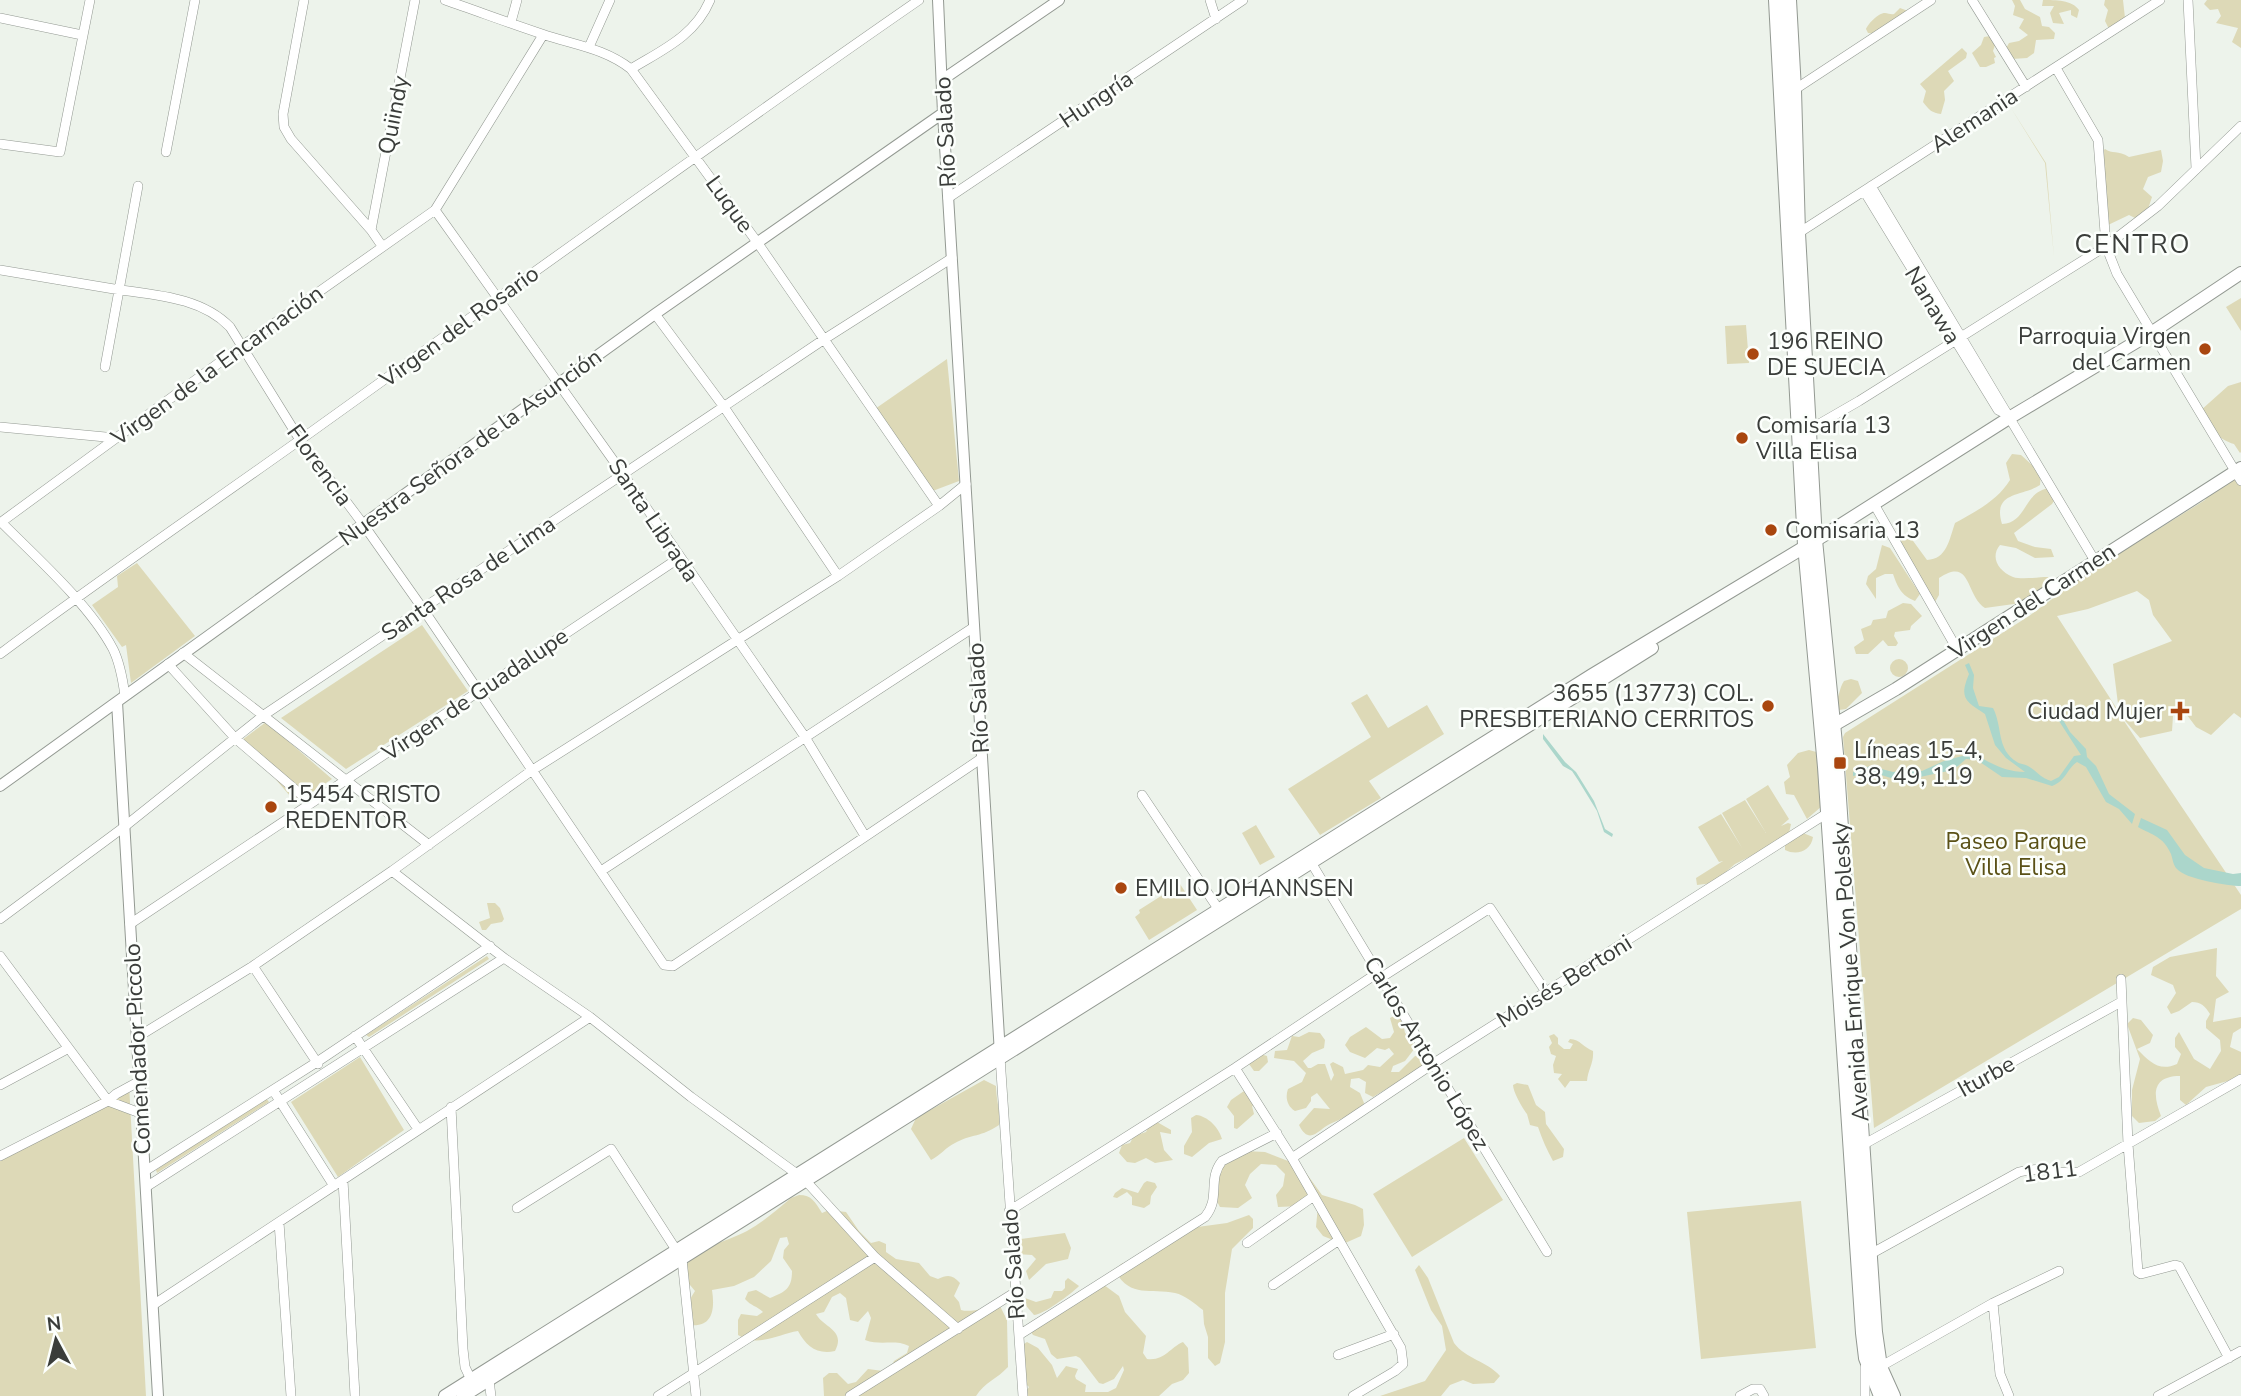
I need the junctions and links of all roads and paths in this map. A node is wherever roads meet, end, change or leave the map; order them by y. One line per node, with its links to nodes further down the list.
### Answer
1 (90, 0): 24 (street)
2 (195, 0): 36 (street)
3 (304, 0): 43 (street)
4 (415, 0): 43 (street, Quiindy)
5 (445, 0): 23 (street, Luque)
6 (517, 0): 23 (street)
7 (610, 0): 26 (street)
8 (710, 0): 28 (street)
9 (919, 0): 37 (street, Virgen del Rosario)
10 (938, 0): 29 (street, Río Salado)
11 (1059, 0): 29 (street)
12 (1210, 0): 22 (street)
13 (1243, 0): 22 (street, Hungría)
14 (1776, 0): 32 (main road, Avenida Enrique Von Polesky)
15 (1789, 0): 31 (main road, Avenida Enrique Von Polesky)
16 (1931, 0): 20 (street)
17 (1972, 0): 30 (street)
18 (2160, 0): 27 (street, Alemania)
19 (2188, 0): 38 (street)
20 (1917, 5): 31 (street)
21 (0, 18): 24 (street)
22 (1216, 19): 41 (street, Hungría)
23 (511, 22): 25 (street, Luque)
24 (82, 35): 35 (street)
25 (544, 35): 26 (street, Luque); 42 (street)
26 (589, 47): 28 (street, Luque)
27 (2056, 68): 30 (street, Alemania); 47 (street)
28 (631, 69): 37 (street, Luque)
29 (942, 80): 33 (street, Río Salado)
30 (2026, 87): 40 (street, Alemania)
31 (1794, 90): 32 (street); 44 (main road, Avenida Enrique Von Polesky)
32 (1781, 98): 44 (main road, Avenida Enrique Von Polesky)
33 (943, 113): 41 (street, Río Salado); 45 (street, Nuestra Señora de la Asunción)
34 (2241, 126): 38 (street)
35 (0, 144)
36 (166, 152)
37 (694, 156): 45 (street, Luque); 52 (street, Virgen del Rosario)
38 (2196, 168): 47 (street)
39 (138, 186): 51 (street)
40 (1868, 188): 44 (street, Alemania); 55 (street, Nanawa)
41 (948, 198): 48 (street, Río Salado)
42 (435, 210): 46 (street, Virgen de la Encarnación); 52 (street, Santa Librada)
43 (371, 230): 46 (street)
44 (1793, 236): 63 (main road, Avenida Enrique Von Polesky)
45 (757, 242): 53 (street, Nuestra Señora de la Asunción); 56 (street, Luque)
46 (382, 246): 57 (street, Virgen de la Encarnación)
47 (2106, 246): 54 (street); 55 (street)
48 (952, 258): 56 (street, Santa Rosa de Lima); 68 (street, Río Salado)
49 (0, 270): 51 (street, Florencia)
50 (2241, 273): 54 (main road)
51 (118, 290): 57 (street, Florencia); 58 (street)
52 (498, 298): 59 (street, Santa Librada); 65 (street, Virgen del Rosario)
53 (655, 314): 59 (street, Nuestra Señora de la Asunción); 60 (street)
54 (2151, 333): 61 (main road); 66 (street)
55 (1957, 338): 61 (street, Nanawa); 63 (street)
56 (823, 340): 60 (street, Santa Rosa de Lima); 70 (street, Luque)
57 (242, 346): 64 (street, Virgen de la Encarnación); 65 (street, Florencia)
58 (105, 366)
59 (559, 383): 67 (street, Santa Librada); 72 (street, Nuestra Señora de la Asunción)
60 (724, 407): 67 (street, Santa Rosa de Lima); 76 (street)
61 (2008, 416): 69 (main road); 75 (street, Nanawa)
62 (0, 427): 64 (street)
63 (1804, 432): 73 (main road, Avenida Enrique Von Polesky)
64 (116, 438): 71 (street, Virgen de la Encarnación)
65 (300, 440): 72 (street, Florencia); 77 (street, Virgen del Rosario)
66 (2239, 473): 75 (main road, Virgen del Carmen)
67 (623, 474): 74 (street, Santa Librada); 78 (street, Santa Rosa de Lima)
68 (966, 484): 70 (street); 79 (street, Río Salado)
69 (1874, 504): 73 (main road); 81 (street)
70 (939, 506): 76 (street)
71 (1, 522): 77 (street)
72 (363, 523): 78 (street, Florencia); 82 (street, Nuestra Señora de la Asunción)
73 (1810, 545): 88 (main road, Avenida Enrique Von Polesky); 101 (main road)
74 (679, 558): 80 (street, Santa Librada); 85 (street, Virgen de Guadalupe)
75 (2095, 561): 81 (main road, Virgen del Carmen)
76 (838, 576): 80 (street)
77 (75, 598): 83 (street, Virgen del Rosario); 86 (street)
78 (422, 609): 85 (street, Florencia); 87 (street, Santa Rosa de Lima)
79 (974, 626): 89 (street); 91 (street, Río Salado)
80 (739, 641): 89 (street, Santa Librada); 92 (street)
81 (1957, 649): 88 (main road, Virgen del Carmen)
82 (183, 653): 84 (street, Nuestra Señora de la Asunción); 87 (street)
83 (0, 654)
84 (168, 664): 86 (street, Nuestra Señora de la Asunción); 90 (street)
85 (478, 692): 92 (street, Florencia); 93 (street, Virgen de Guadalupe)
86 (121, 699): 94 (street, Nuestra Señora de la Asunción); 98 (street, Comendador Piccolo)
87 (264, 715): 90 (street, Santa Rosa de Lima); 93 (street)
88 (1827, 729): 97 (main road, Avenida Enrique Von Polesky)
89 (805, 737): 99 (street, Santa Librada); 102 (street)
90 (235, 738): 96 (street); 98 (street, Santa Rosa de Lima)
91 (982, 758): 99 (street); 120 (street, Río Salado)
92 (531, 771): 100 (street); 102 (street, Florencia)
93 (346, 780): 96 (street, Virgen de Guadalupe); 100 (street)
94 (0, 786)
95 (1142, 795): 104 (street)
96 (311, 803): 106 (street, Virgen de Guadalupe)
97 (1833, 810): 113 (street, Moisés Bertoni); 136 (main road, Avenida Enrique Von Polesky)
98 (124, 827): 105 (street, Santa Rosa de Lima); 106 (street, Comendador Piccolo)
99 (865, 836): 102 (street, Florencia)
100 (429, 845): 103 (street)
101 (1308, 858): 104 (main road); 111 (street, Carlos Antonio López)
102 (601, 871)
103 (392, 872): 107 (street); 110 (street)
104 (1221, 913): 120 (main road)
105 (0, 919)
106 (130, 924): 117 (street, Comendador Piccolo)
107 (490, 946): 109 (street); 116 (street)
108 (0, 956): 119 (street)
109 (504, 958): 115 (street); 118 (street)
110 (253, 966): 117 (street); 121 (street)
111 (1380, 975): 113 (street); 122 (street, Carlos Antonio López); 123 (street)
112 (2121, 979): 114 (street)
113 (1546, 992): 122 (street, Moisés Bertoni)
114 (2121, 1002): 135 (street); 136 (street, Iturbe)
115 (590, 1017): 131 (street); 140 (street)
116 (355, 1036): 118 (street); 121 (street)
117 (136, 1038): 126 (street, Comendador Piccolo)
118 (363, 1048): 124 (street); 133 (street)
119 (67, 1049): 127 (street); 129 (street)
120 (1000, 1052): 140 (main road); 146 (street, Río Salado)
121 (317, 1062): 124 (street); 128 (street)
122 (1434, 1063): 138 (street, Moisés Bertoni); 150 (street, Carlos Antonio López)
123 (1235, 1068): 134 (street); 146 (street)
124 (324, 1073): 130 (street)
125 (2241, 1079): 135 (street, 1811)
126 (138, 1082): 129 (street); 132 (street, Comendador Piccolo)
127 (0, 1085)
128 (272, 1090): 130 (street); 139 (street)
129 (108, 1101): 132 (street); 137 (street)
130 (280, 1101): 142 (street); 143 (street)
131 (451, 1107): 133 (street); 168 (street)
132 (140, 1113): 139 (street, Comendador Piccolo)
133 (418, 1129): 141 (street)
134 (1277, 1133): 138 (street); 161 (street)
135 (2129, 1144): 153 (street, 1811); 164 (street)
136 (1857, 1148): 153 (main road, Avenida Enrique Von Polesky)
137 (0, 1156)
138 (1292, 1158): 144 (street)
139 (145, 1171): 143 (street, Comendador Piccolo)
140 (801, 1177): 151 (main road); 152 (street)
141 (343, 1180): 142 (street); 171 (street)
142 (334, 1186): 147 (street)
143 (146, 1187): 158 (street, Comendador Piccolo)
144 (1314, 1196): 148 (street); 149 (street)
145 (516, 1208): 151 (street)
146 (1009, 1211): 156 (street, Río Salado)
147 (279, 1222): 158 (street); 170 (street)
148 (1339, 1240): 155 (street); 160 (street)
149 (1247, 1243)
150 (1547, 1252)
151 (679, 1255): 166 (street); 167 (main road); 168 (main road)
152 (875, 1257): 159 (street); 166 (street)
153 (1863, 1258): 165 (main road, Avenida Enrique Von Polesky)
154 (2059, 1270): 157 (street)
155 (1273, 1285)
156 (1014, 1293): 159 (street); 161 (street, Río Salado)
157 (1993, 1303): 165 (street); 185 (street)
158 (153, 1305): 169 (street, Comendador Piccolo)
159 (958, 1329): 177 (street)
160 (1394, 1334): 163 (street); 179 (street)
161 (1018, 1335): 178 (street, Río Salado)
162 (2241, 1351): 164 (street)
163 (1338, 1355)
164 (2229, 1358): 186 (street)
165 (1872, 1366): 182 (street); 183 (main road, Avenida Enrique Von Polesky); 184 (main road, Avenida Enrique Von Polesky)
166 (695, 1372): 175 (street); 176 (street)
167 (489, 1380): 168 (main road); 174 (street)
168 (473, 1384): 172 (main road); 173 (main road)
169 (158, 1396)
170 (291, 1396)
171 (355, 1396)
172 (445, 1396)
173 (463, 1396)
174 (491, 1396)
175 (658, 1396)
176 (696, 1396)
177 (850, 1396)
178 (1023, 1396)
179 (1353, 1396)
180 (1740, 1396): 181 (street)
181 (1763, 1396)
182 (1865, 1396)
183 (1881, 1396)
184 (1893, 1396)
185 (2009, 1396)
186 (2158, 1396)

